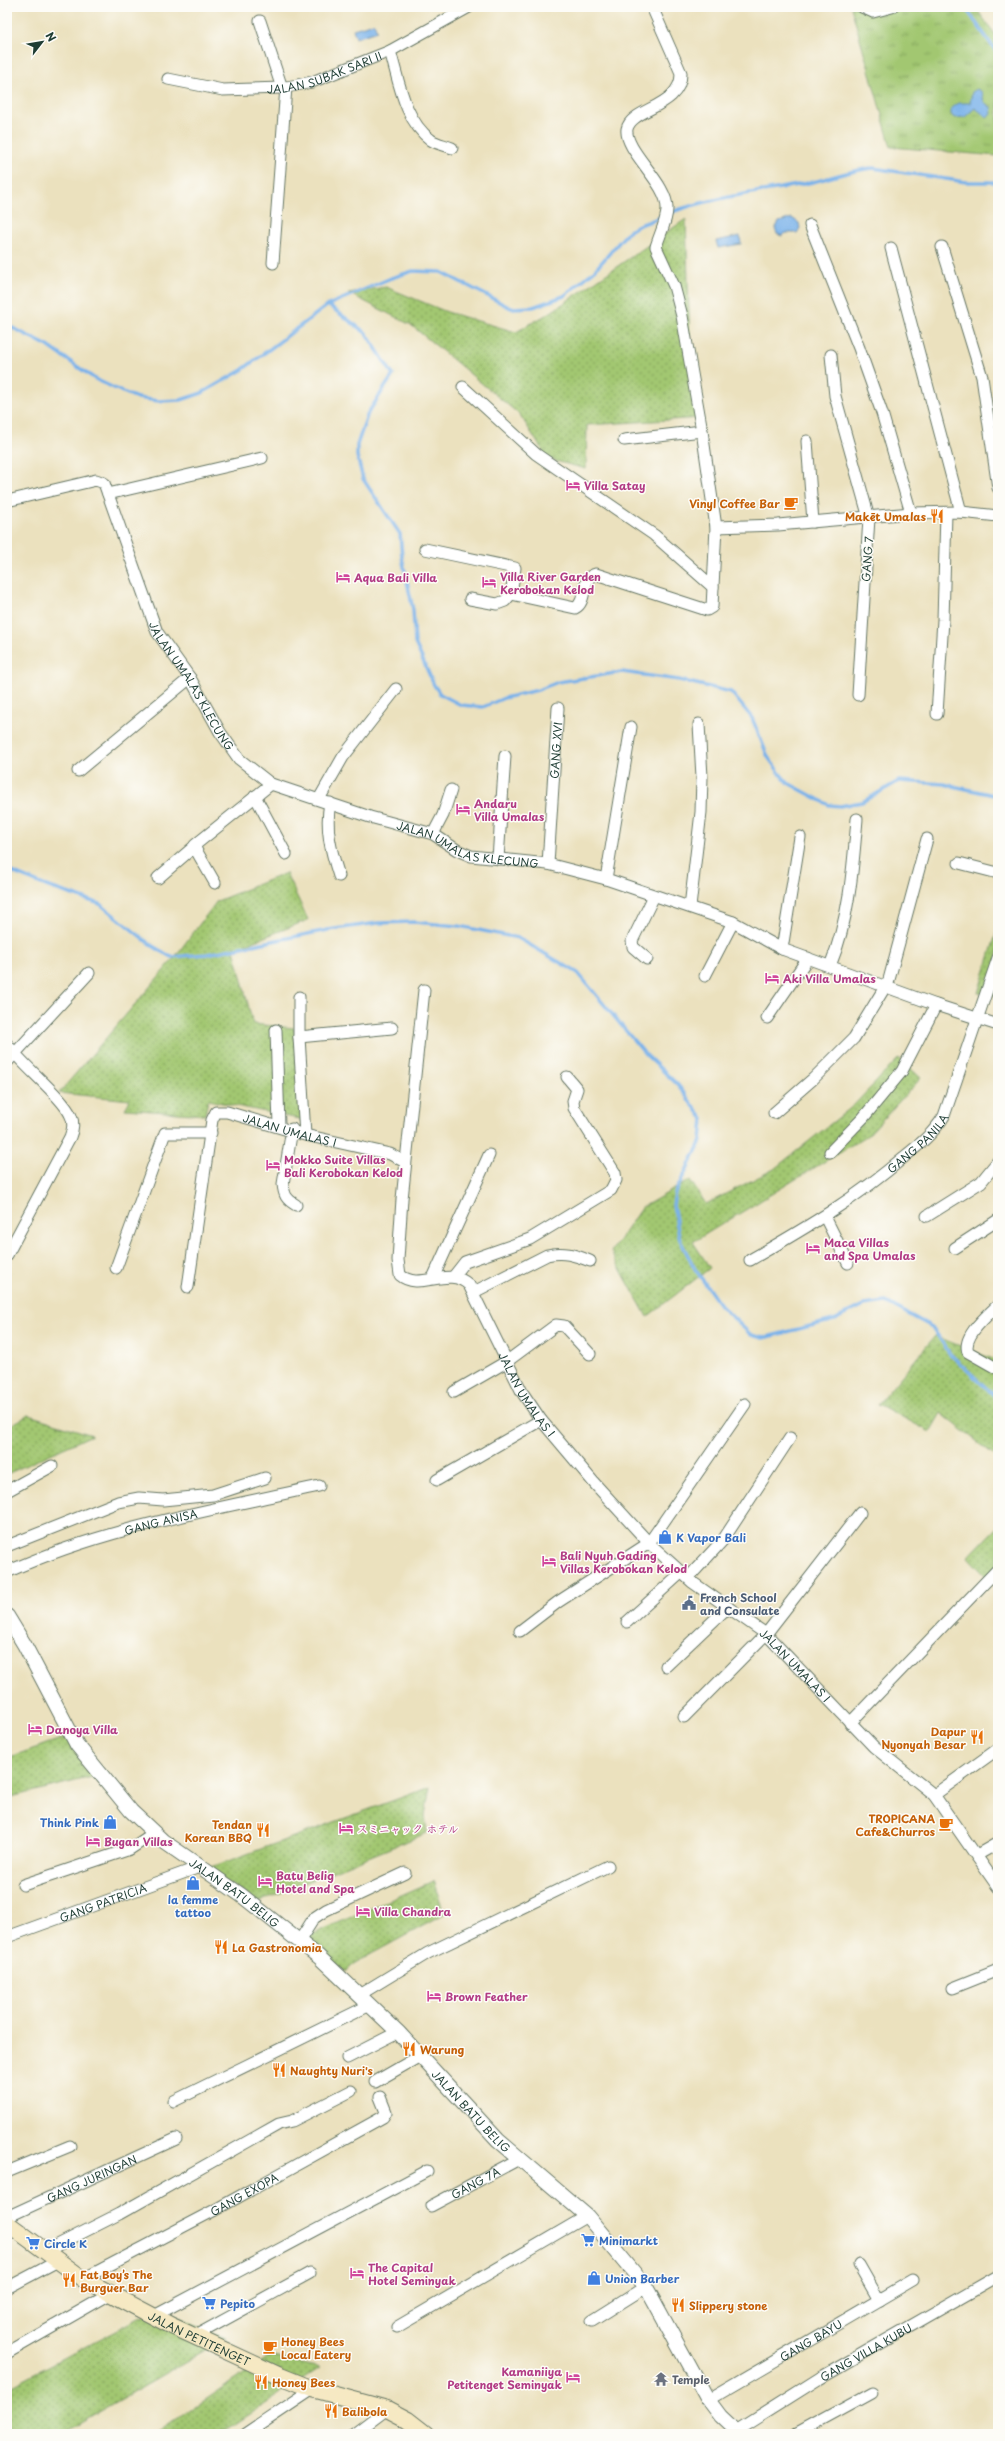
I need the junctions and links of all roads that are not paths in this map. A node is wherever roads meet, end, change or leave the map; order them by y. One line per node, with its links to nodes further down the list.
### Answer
1 (469, 7): 6 (street, JALAN SUBAK SARI II)
2 (652, 7): 16 (street)
3 (862, 7): 4 (street)
4 (892, 7)
5 (260, 21): 8 (street)
6 (390, 51): 8 (street, JALAN SUBAK SARI II); 9 (street)
7 (168, 79): 8 (street, JALAN SUBAK SARI II)
8 (284, 87): 13 (street)
9 (452, 148)
10 (810, 225): 24 (street)
11 (942, 247): 20 (street)
12 (891, 248): 23 (street)
13 (273, 264)
14 (831, 355): 27 (street, GANG 7)
15 (463, 387): 31 (street)
16 (702, 431): 17 (street); 29 (street)
17 (624, 440)
18 (807, 441): 28 (street)
19 (262, 458): 21 (street)
20 (998, 488)
21 (108, 494): 22 (street, JALAN UMALAS KLECUNG); 34 (street, JALAN UMALAS KLECUNG)
22 (7, 501)
23 (961, 512): 25 (street); 26 (street)
24 (911, 513): 25 (street); 27 (street)
25 (946, 513): 38 (street)
26 (998, 516)
27 (869, 518): 28 (street); 36 (street, GANG 7)
28 (813, 522): 29 (street)
29 (716, 527): 31 (street)
30 (425, 549): 32 (street)
31 (712, 587): 32 (street)
32 (511, 594): 33 (street)
33 (470, 599)
34 (190, 678): 42 (street); 43 (street, JALAN UMALAS KLECUNG)
35 (396, 689): 46 (street)
36 (858, 695)
37 (558, 708): 55 (street, GANG XVI)
38 (937, 714)
39 (699, 724): 62 (street)
40 (631, 727): 59 (street)
41 (505, 756): 53 (street)
42 (78, 771)
43 (271, 784): 45 (street); 46 (street, JALAN UMALAS KLECUNG)
44 (450, 790): 48 (street)
45 (255, 796): 51 (street); 52 (street)
46 (324, 801): 48 (street, JALAN UMALAS KLECUNG); 57 (street)
47 (857, 819): 68 (street)
48 (433, 834): 53 (street, JALAN UMALAS KLECUNG)
49 (800, 837): 64 (street)
50 (927, 839): 71 (street)
51 (195, 846): 58 (street); 60 (street)
52 (286, 854)
53 (498, 859): 55 (street, JALAN UMALAS KLECUNG)
54 (959, 863): 56 (street)
55 (548, 864): 59 (street, JALAN UMALAS KLECUNG)
56 (998, 873)
57 (339, 876)
58 (158, 878)
59 (606, 879): 61 (street, JALAN UMALAS KLECUNG)
60 (215, 883)
61 (654, 896): 62 (street, JALAN UMALAS KLECUNG); 67 (street)
62 (690, 906): 63 (street, JALAN UMALAS KLECUNG)
63 (733, 922): 64 (street, JALAN UMALAS KLECUNG); 70 (street)
64 (782, 949): 65 (street, JALAN UMALAS KLECUNG)
65 (808, 958): 68 (street, JALAN UMALAS KLECUNG); 75 (street)
66 (998, 958): 76 (street, GANG PANILA)
67 (647, 959)
68 (830, 966): 71 (street, JALAN UMALAS KLECUNG)
69 (89, 973): 82 (street)
70 (705, 976)
71 (886, 987): 74 (street, JALAN UMALAS KLECUNG); 84 (street)
72 (424, 990): 92 (street)
73 (299, 996): 80 (street)
74 (936, 1005): 76 (street, JALAN UMALAS KLECUNG); 89 (street)
75 (767, 1018)
76 (977, 1018): 77 (street, JALAN UMALAS KLECUNG); 95 (street, GANG PANILA)
77 (998, 1025)
78 (392, 1028): 80 (street)
79 (276, 1030): 85 (street)
80 (299, 1037): 88 (street)
81 (7, 1044): 82 (street)
82 (11, 1058): 98 (street)
83 (567, 1077): 103 (street)
84 (774, 1113)
85 (279, 1126): 86 (street, JALAN UMALAS I); 87 (street, JALAN UMALAS I)
86 (292, 1129): 88 (street, JALAN UMALAS I); 93 (street)
87 (211, 1133): 102 (street); 105 (street, JALAN UMALAS I)
88 (305, 1134): 92 (street, JALAN UMALAS I)
89 (830, 1152)
90 (489, 1155): 104 (street)
91 (998, 1161): 94 (street)
92 (405, 1162): 104 (street)
93 (296, 1205)
94 (927, 1216)
95 (825, 1217): 99 (street, GANG PANILA); 101 (street)
96 (998, 1220): 97 (street)
97 (955, 1248)
98 (7, 1255)
99 (750, 1260)
100 (590, 1261): 106 (street)
101 (848, 1263)
102 (116, 1268)
103 (454, 1276): 104 (street); 106 (street, JALAN UMALAS I)
104 (432, 1278)
105 (188, 1287)
106 (474, 1292): 109 (street, JALAN UMALAS I)
107 (998, 1305): 110 (street)
108 (590, 1354): 109 (street)
109 (506, 1362): 111 (street); 113 (street, JALAN UMALAS I)
110 (998, 1369)
111 (454, 1392)
112 (745, 1404): 121 (street)
113 (541, 1420): 117 (street); 121 (street, JALAN UMALAS I)
114 (790, 1438): 125 (street)
115 (52, 1466): 119 (street)
116 (264, 1478): 122 (street)
117 (437, 1480)
118 (318, 1486): 124 (street, GANG ANISA)
119 (7, 1491)
120 (860, 1513): 130 (street)
121 (649, 1543): 125 (street, JALAN UMALAS I); 129 (street)
122 (7, 1546)
123 (998, 1569): 133 (street)
124 (7, 1572)
125 (685, 1575): 126 (street, JALAN UMALAS I); 128 (street)
126 (728, 1607): 130 (street, JALAN UMALAS I); 131 (street)
127 (7, 1616): 136 (street, JALAN BATU BELIG)
128 (627, 1622)
129 (520, 1631)
130 (766, 1634): 132 (street); 133 (street, JALAN UMALAS I)
131 (666, 1666)
132 (684, 1717)
133 (850, 1723): 135 (street, JALAN UMALAS I)
134 (998, 1749): 135 (street)
135 (934, 1796): 138 (street, JALAN UMALAS I)
136 (154, 1833): 139 (street, JALAN BATU BELIG); 142 (street)
137 (998, 1842): 138 (street)
138 (977, 1855): 143 (street, JALAN UMALAS I)
139 (197, 1866): 144 (street, GANG PATRICIA); 145 (street, JALAN BATU BELIG)
140 (608, 1866): 148 (street)
141 (405, 1873): 145 (street)
142 (23, 1885)
143 (998, 1886)
144 (7, 1937)
145 (300, 1940): 148 (street, JALAN BATU BELIG)
146 (998, 1970): 147 (street)
147 (953, 1988)
148 (359, 1995): 149 (street, JALAN BATU BELIG)
149 (370, 2005): 150 (street, JALAN BATU BELIG); 156 (street)
150 (398, 2032): 151 (street, JALAN BATU BELIG); 152 (street)
151 (420, 2056): 153 (street); 159 (street, JALAN BATU BELIG)
152 (347, 2058)
153 (375, 2082)
154 (351, 2090): 166 (street)
155 (380, 2097): 171 (street, GANG EXOPA)
156 (174, 2101)
157 (176, 2139): 164 (street, GANG JURINGAN)
158 (70, 2146): 161 (street)
159 (520, 2158): 162 (street, GANG 7A); 163 (street, JALAN BATU BELIG)
160 (427, 2171): 177 (street)
161 (7, 2172)
162 (431, 2206)
163 (587, 2216): 173 (street, JALAN BATU BELIG); 179 (street)
164 (7, 2217)
165 (7, 2223): 166 (main road, JALAN PETITENGET)
166 (44, 2252): 167 (main road, JALAN PETITENGET)
167 (58, 2261): 171 (main road, JALAN PETITENGET); 174 (street)
168 (859, 2265): 176 (street)
169 (310, 2273): 180 (street)
170 (998, 2276): 186 (street, GANG VILLA KUBU)
171 (83, 2279): 175 (main road, JALAN PETITENGET)
172 (913, 2280): 176 (street, GANG BAYU)
173 (646, 2287): 178 (street); 184 (street, JALAN BATU BELIG)
174 (7, 2288)
175 (110, 2294): 177 (main road, JALAN PETITENGET); 181 (street)
176 (879, 2300): 184 (street, GANG BAYU)
177 (154, 2316): 180 (main road, JALAN PETITENGET)
178 (592, 2320)
179 (397, 2327)
180 (195, 2336): 182 (main road, JALAN PETITENGET)
181 (7, 2353)
182 (314, 2389): 185 (main road, JALAN PETITENGET); 187 (street)
183 (872, 2393): 190 (street)
184 (708, 2400): 186 (street, JALAN BATU BELIG)
185 (387, 2409): 188 (street); 189 (main road, JALAN PETITENGET)
186 (738, 2433)
187 (246, 2434)
188 (354, 2434)
189 (426, 2434)
190 (797, 2434)

